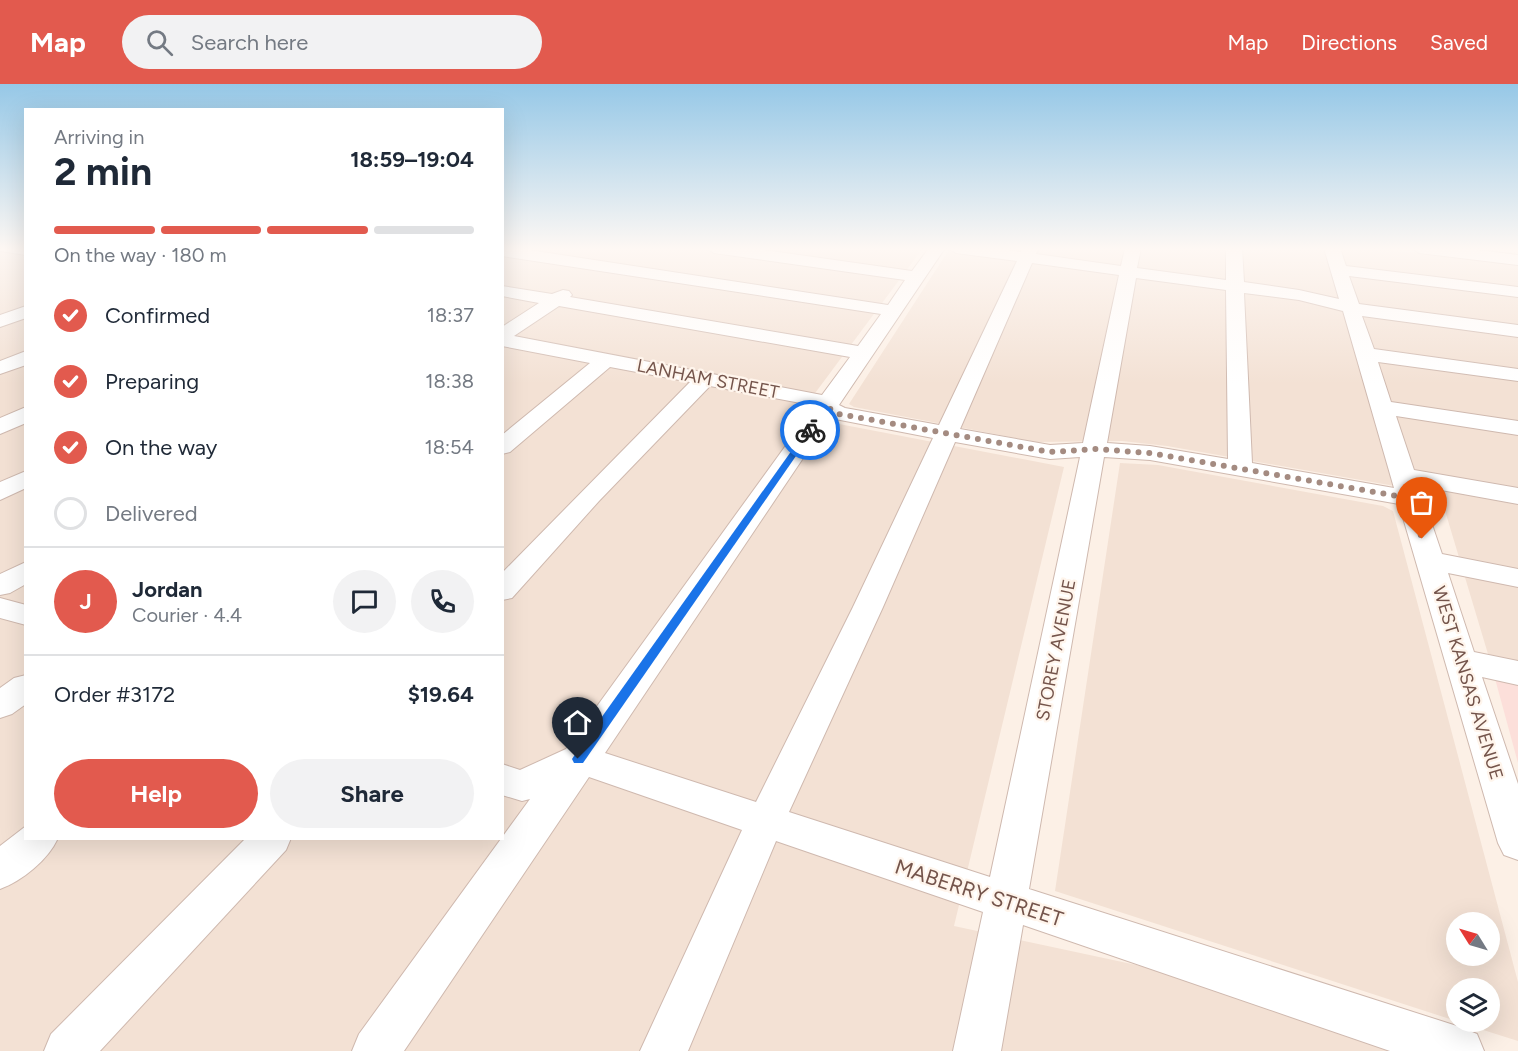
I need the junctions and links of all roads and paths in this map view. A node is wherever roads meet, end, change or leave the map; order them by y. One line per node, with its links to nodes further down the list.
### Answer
1 (515, 293): 10 (street)
2 (566, 293): 10 (street)
3 (776, 293): 15 (street)
4 (906, 293): 15 (street)
5 (1011, 293): 31 (street)
6 (1125, 293): 33 (street, STOREY AVENUE)
7 (1234, 293): 34 (street)
8 (1285, 293): 12 (street)
9 (1345, 293): 12 (street, WEST KANSAS AVENUE)
10 (556, 300): 18 (street); 19 (street)
11 (0, 302): 13 (street)
12 (1349, 307): 17 (street); 20 (street, WEST KANSAS AVENUE)
13 (24, 308)
14 (24, 310): 16 (street)
15 (894, 311): 19 (street)
16 (0, 321)
17 (1518, 331)
18 (505, 342): 22 (street, LANHAM STREET)
19 (864, 352): 26 (street)
20 (1365, 354): 24 (street); 27 (street, WEST KANSAS AVENUE)
21 (24, 358): 23 (street)
22 (606, 360): 25 (street, LANHAM STREET); 32 (street)
23 (0, 368)
24 (1518, 375)
25 (706, 378): 26 (street, LANHAM STREET); 43 (street)
26 (827, 407): 31 (street, LANHAM STREET); 50 (street)
27 (1382, 407): 30 (street); 36 (street, WEST KANSAS AVENUE)
28 (24, 415): 29 (street)
29 (0, 426)
30 (1518, 428)
31 (947, 434): 33 (street, LANHAM STREET); 53 (street)
32 (504, 445)
33 (1095, 449): 34 (street, LANHAM STREET); 58 (street, STOREY AVENUE)
34 (1240, 468): 36 (street, LANHAM STREET)
35 (24, 479): 37 (street)
36 (1405, 486): 38 (street, LANHAM STREET); 39 (street, WEST KANSAS AVENUE)
37 (0, 492)
38 (1518, 496)
39 (1429, 560): 41 (street); 46 (street, WEST KANSAS AVENUE)
40 (24, 572): 42 (street)
41 (1518, 578)
42 (0, 586)
43 (504, 589)
44 (0, 608): 45 (street)
45 (24, 614)
46 (1460, 660): 47 (street); 52 (street, WEST KANSAS AVENUE)
47 (1518, 673)
48 (24, 688): 49 (street)
49 (0, 705)
50 (578, 759): 51 (street); 53 (street, MABERRY STREET); 60 (street)
51 (504, 780)
52 (1510, 795): 56 (street, WEST KANSAS AVENUE)
53 (765, 822): 58 (street, MABERRY STREET); 61 (street)
54 (37, 840): 57 (street)
55 (270, 840): 59 (street)
56 (1518, 843)
57 (0, 871)
58 (1007, 902): 62 (street, STOREY AVENUE); 63 (street, MABERRY STREET)
59 (68, 1051)
60 (376, 1051)
61 (664, 1051)
62 (977, 1051)
63 (1460, 1051)

